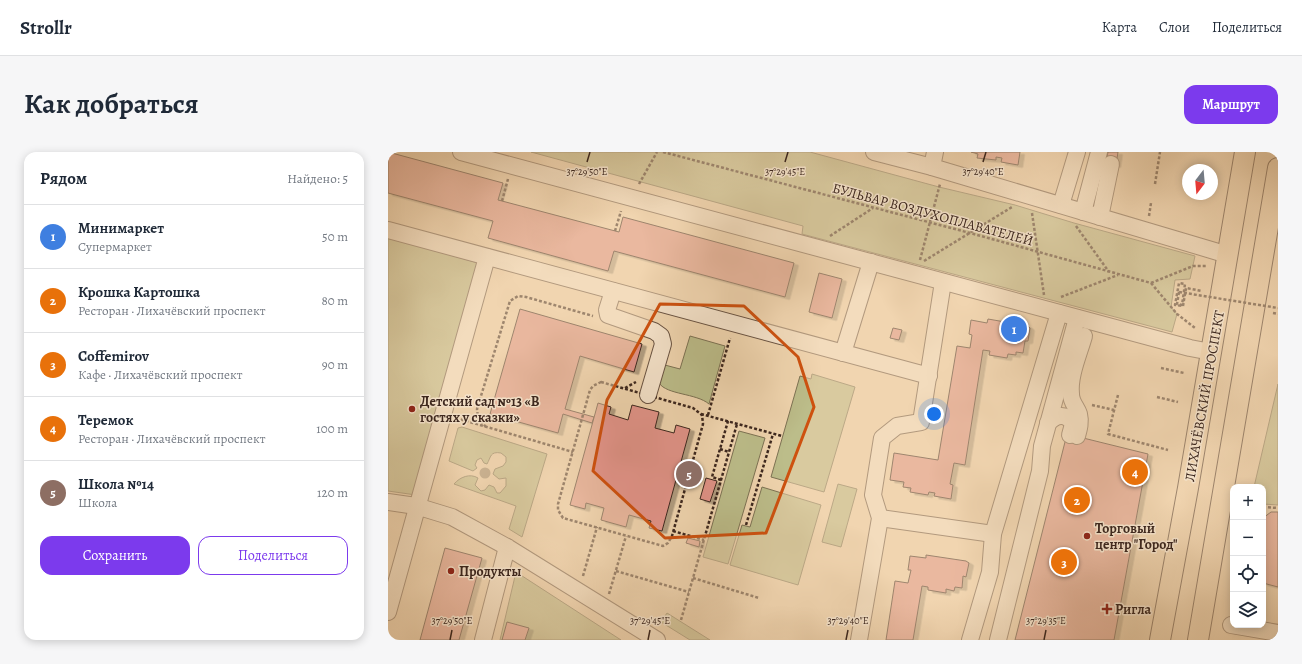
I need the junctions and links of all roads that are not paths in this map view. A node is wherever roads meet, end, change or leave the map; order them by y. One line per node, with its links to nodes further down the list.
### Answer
1 (461, 152): 15 (lane)
2 (874, 152): 6 (lane)
3 (1077, 152): 9 (lane)
4 (1100, 152): 10 (lane)
5 (1245, 152): 13 (main road, ЛИХАЧЁВСКИЙ ПРОСПЕКТ)
6 (937, 163): 9 (lane)
7 (1111, 164): 11 (lane)
8 (1278, 168): 39 (main road)
9 (1061, 205): 10 (lane)
10 (1083, 212): 11 (lane)
11 (1100, 217): 13 (lane)
12 (388, 230): 14 (lane)
13 (1228, 255): 20 (main road, ЛИХАЧЁВСКИЙ ПРОСПЕКТ)
14 (487, 257): 17 (lane); 26 (lane)
15 (871, 262): 16 (lane); 21 (lane)
16 (943, 282): 18 (lane); 22 (lane)
17 (613, 291): 21 (lane); 23 (lane)
18 (1052, 311): 19 (lane); 28 (lane)
19 (1083, 319): 20 (lane); 24 (lane); 24 (lane)
20 (1211, 352): 38 (main road, ЛИХАЧЁВСКИЙ ПРОСПЕКТ)
21 (843, 353): 22 (lane)
22 (929, 376): 27 (lane)
23 (648, 395)
24 (1048, 424): 37 (lane)
25 (388, 502): 26 (lane)
26 (416, 506): 29 (lane); 30 (lane)
27 (880, 518): 28 (lane); 35 (lane)
28 (993, 534): 36 (lane)
29 (507, 547): 33 (lane); 34 (lane)
30 (388, 612)
31 (1239, 628): 32 (lane)
32 (1278, 633)
33 (483, 640)
34 (657, 640)
35 (859, 640)
36 (970, 640)
37 (998, 640)
38 (1160, 640)
39 (1198, 640)

